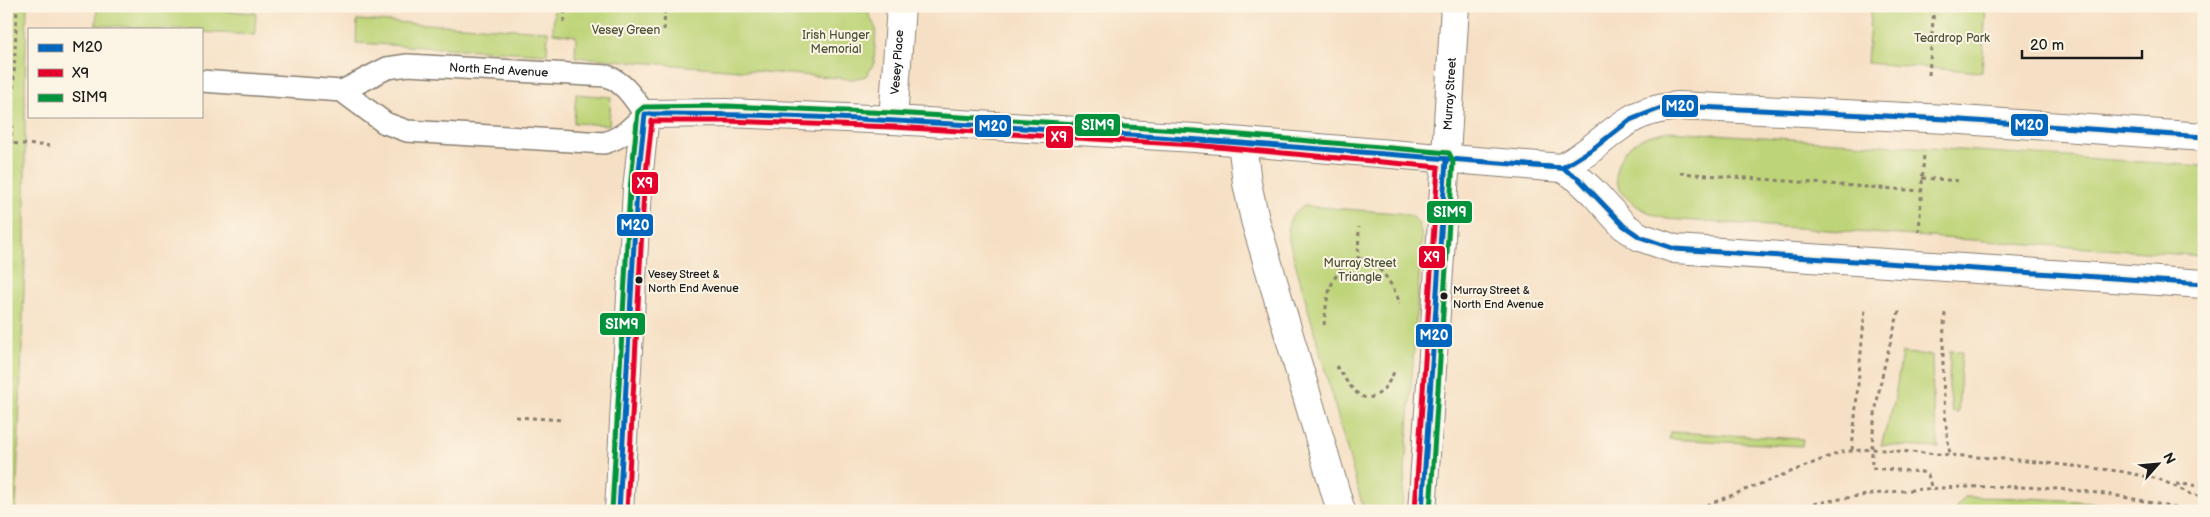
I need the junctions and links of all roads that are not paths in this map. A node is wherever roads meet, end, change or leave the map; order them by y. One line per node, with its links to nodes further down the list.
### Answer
1 (900, 6): 6 (street, Vesey Place)
2 (1455, 6): 9 (street, Murray Street)
3 (202, 81): 4 (lane)
4 (342, 91): 5 (lane); 5 (lane, North End Avenue)
5 (644, 114): 6 (street); 12 (street)
6 (893, 120): 8 (street)
7 (2204, 137): 10 (street)
8 (1242, 142): 9 (street); 13 (street)
9 (1446, 160): 10 (street); 14 (street, Murray Street)
10 (1562, 168): 11 (street)
11 (2204, 284)
12 (619, 511)
13 (1341, 511)
14 (1422, 511)

